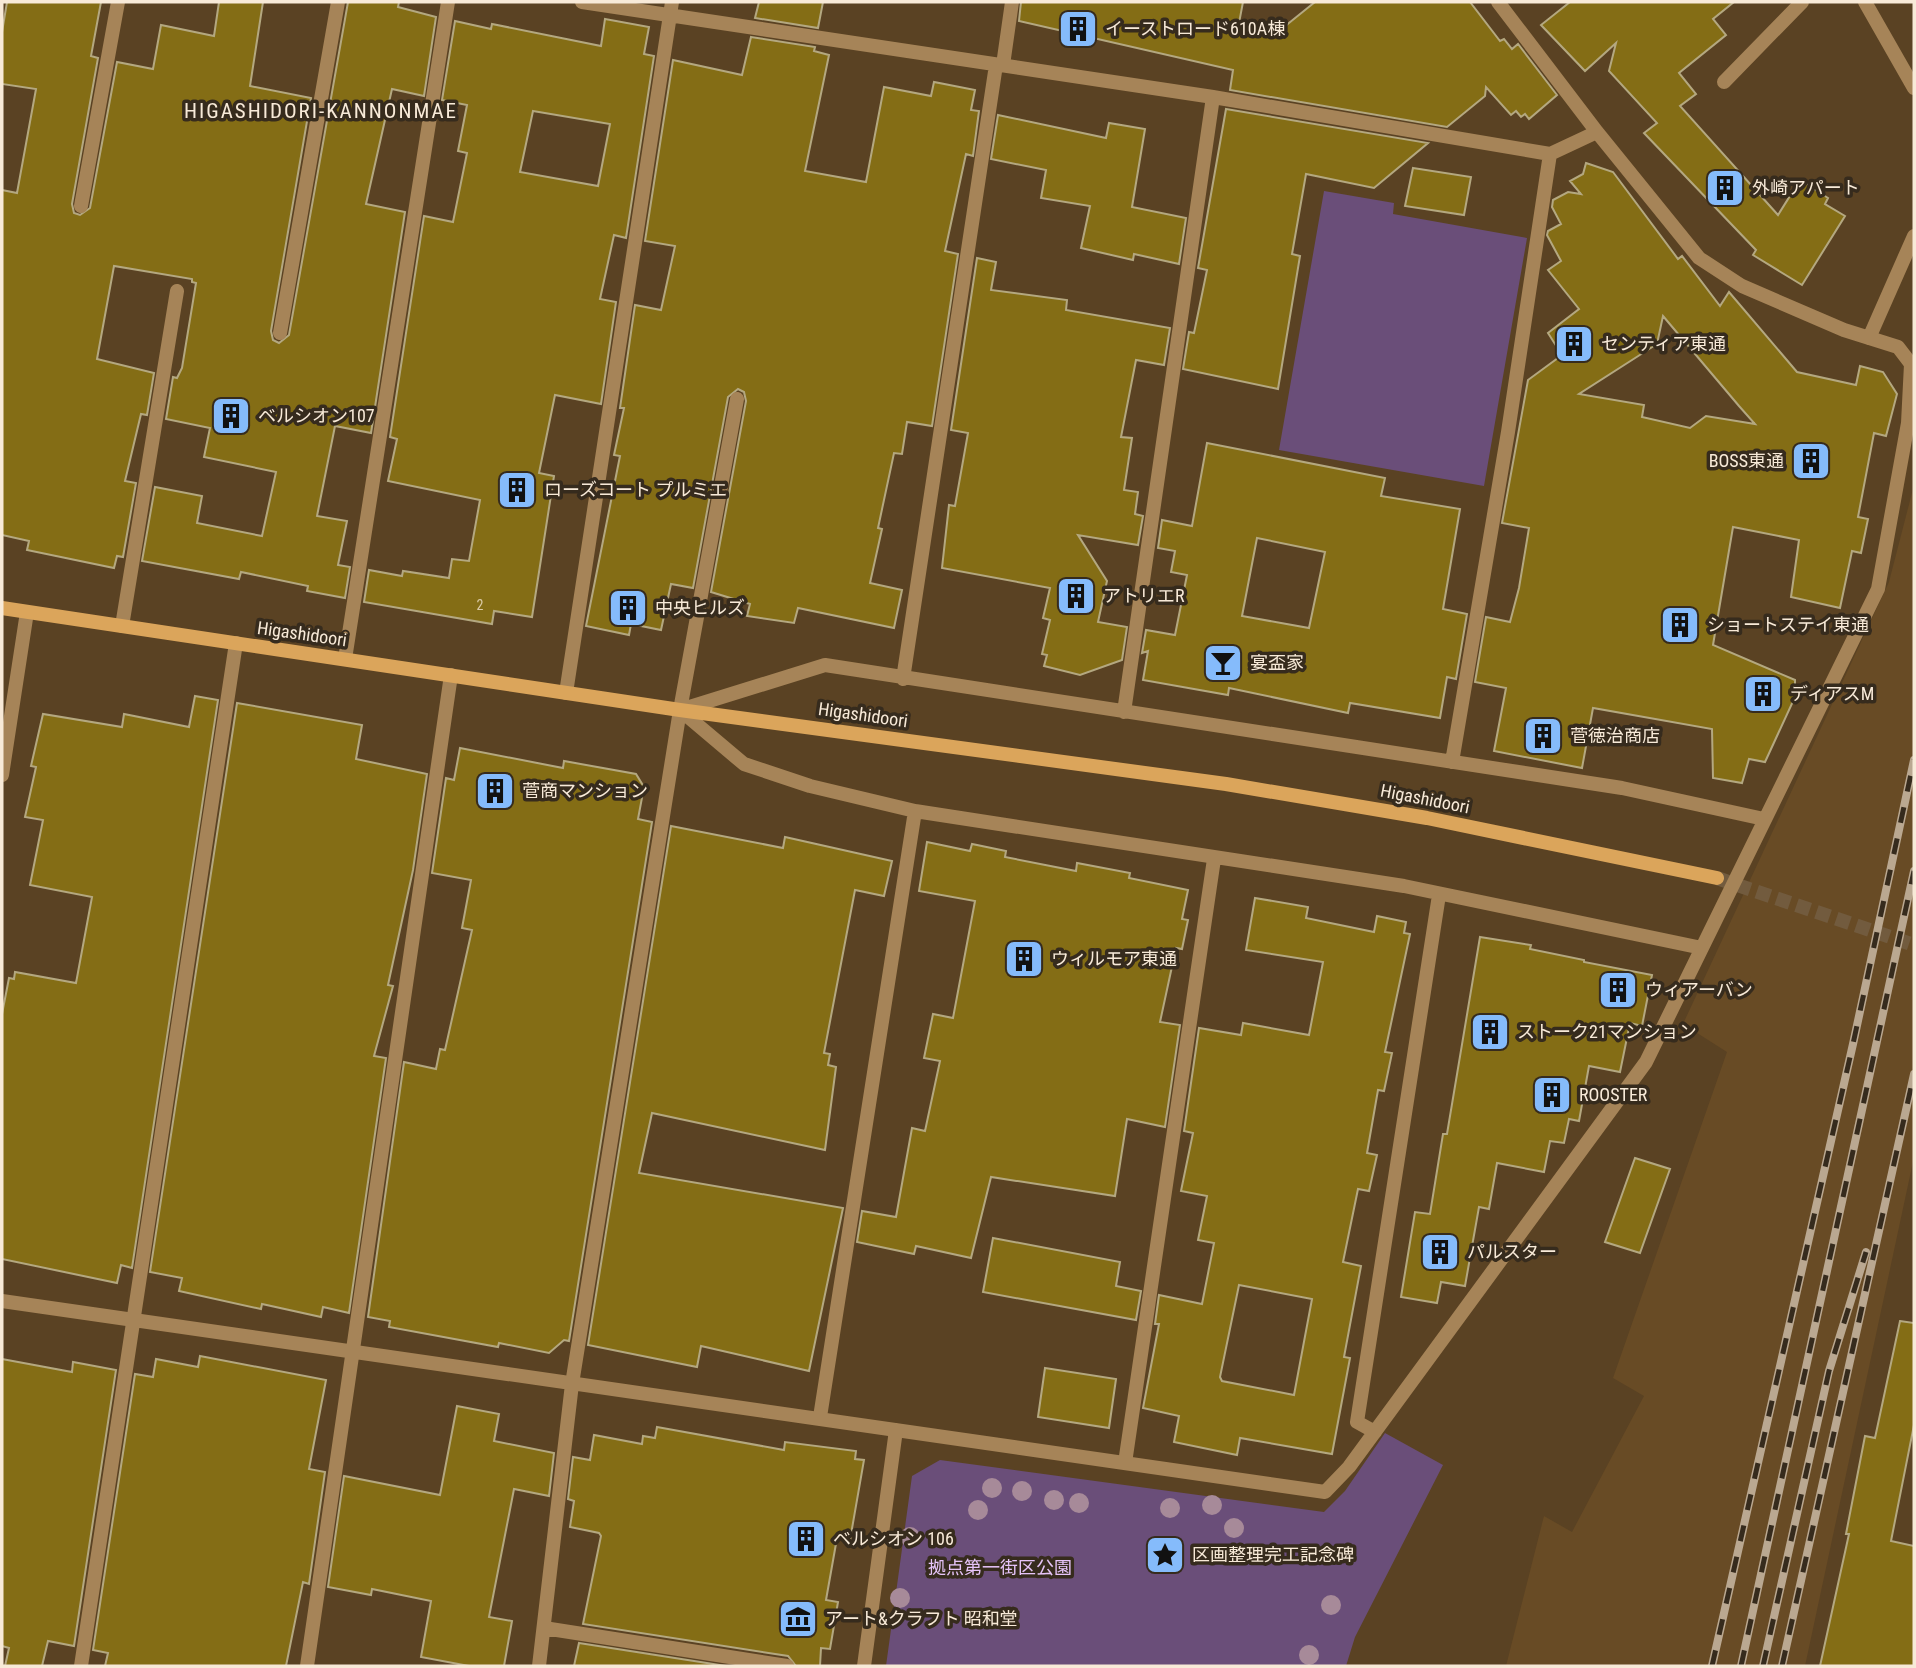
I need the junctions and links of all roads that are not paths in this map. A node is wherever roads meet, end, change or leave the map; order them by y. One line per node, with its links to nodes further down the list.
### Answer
1 (118, 2): 16 (street)
2 (338, 2): 19 (street)
3 (449, 2): 26 (street)
4 (582, 2): 9 (street)
5 (1012, 2): 10 (street)
6 (1498, 2): 14 (street)
7 (1802, 2): 11 (street)
8 (1865, 2): 12 (street)
9 (671, 9): 10 (street); 29 (street)
10 (999, 65): 13 (street); 28 (street)
11 (1724, 82)
12 (1914, 88)
13 (1213, 97): 15 (street); 31 (street)
14 (1597, 132): 15 (street); 20 (street)
15 (1550, 154): 32 (street)
16 (81, 206)
17 (1914, 236): 20 (street)
18 (177, 291): 24 (street)
19 (280, 333)
20 (1869, 338): 35 (street)
21 (737, 399): 30 (street)
22 (2, 608): 23 (street, Higashidoori)
23 (27, 612): 24 (street, Higashidoori); 33 (street)
24 (122, 626): 25 (street, Higashidoori)
25 (236, 643): 26 (street, Higashidoori); 41 (street)
26 (345, 659): 27 (street, Higashidoori)
27 (452, 675): 29 (street, Higashidoori); 42 (street)
28 (903, 679): 30 (street); 31 (street)
29 (566, 693): 30 (street, Higashidoori)
30 (680, 710): 34 (street); 37 (street, Higashidoori); 43 (street)
31 (1124, 712): 32 (street)
32 (1452, 762): 35 (street)
33 (2, 775)
34 (915, 811): 36 (street); 44 (street)
35 (1764, 819): 39 (street)
36 (1214, 859): 38 (street); 47 (street)
37 (1717, 878)
38 (1439, 895): 39 (street); 46 (street)
39 (1702, 947): 46 (street)
40 (2, 1301): 41 (street)
41 (131, 1320): 42 (street); 49 (street)
42 (352, 1352): 43 (street); 50 (street)
43 (572, 1384): 44 (street); 48 (street)
44 (820, 1418): 45 (street)
45 (896, 1430): 47 (street); 53 (street)
46 (1375, 1432): 47 (street)
47 (1125, 1463)
48 (544, 1628): 51 (street); 52 (street)
49 (80, 1666)
50 (307, 1666)
51 (539, 1666)
52 (787, 1666)
53 (864, 1666)

